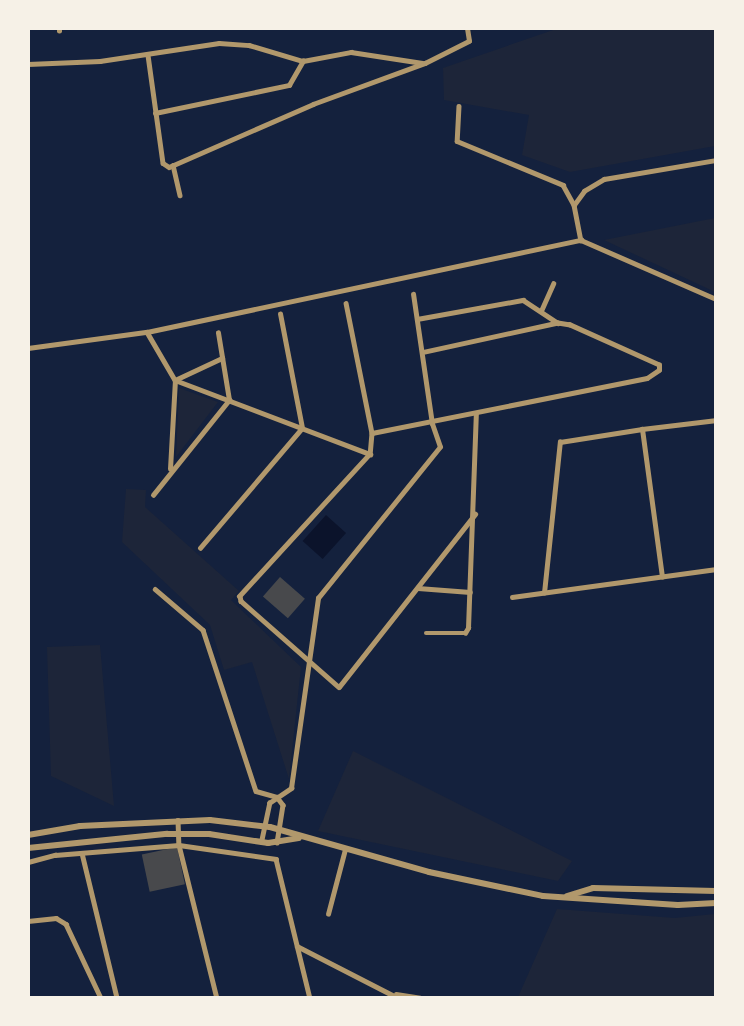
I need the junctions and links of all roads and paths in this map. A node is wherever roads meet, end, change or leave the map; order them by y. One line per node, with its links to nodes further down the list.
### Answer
1 (467, 28): 4 (street)
2 (148, 55): 3 (street); 5 (street); 7 (street)
3 (303, 61): 4 (street); 7 (street)
4 (425, 63): 9 (street)
5 (28, 64)
6 (459, 106): 11 (street)
7 (155, 113): 9 (street)
8 (716, 160): 11 (street)
9 (173, 165): 10 (street)
10 (180, 195)
11 (574, 205): 12 (street)
12 (580, 240): 15 (street); 21 (street)
13 (553, 284): 17 (street)
14 (413, 294): 19 (street)
15 (716, 299)
16 (346, 303): 33 (street)
17 (542, 311): 19 (street); 20 (street)
18 (280, 314): 31 (street)
19 (417, 319): 24 (street)
20 (558, 323): 24 (street); 28 (street)
21 (147, 332): 23 (street); 26 (street)
22 (218, 333): 25 (street)
23 (28, 348)
24 (425, 352): 30 (street)
25 (222, 358): 26 (street); 27 (street)
26 (175, 380): 27 (street); 35 (street)
27 (228, 400): 31 (street); 35 (street)
28 (476, 414): 30 (street); 37 (street)
29 (716, 420): 32 (street)
30 (432, 424): 33 (street); 47 (street)
31 (302, 428): 34 (street); 38 (street)
32 (642, 429): 40 (street); 44 (street)
33 (372, 433): 34 (street)
34 (370, 454): 47 (street)
35 (170, 469): 36 (street)
36 (153, 495)
37 (475, 514): 41 (street); 43 (street)
38 (200, 548)
39 (716, 569): 40 (street)
40 (662, 577): 44 (street)
41 (418, 588): 43 (street); 47 (street)
42 (155, 589): 48 (street)
43 (470, 592): 46 (street)
44 (544, 593): 45 (street)
45 (512, 597)
46 (426, 633)
47 (306, 661): 48 (street)
48 (277, 797): 50 (street); 51 (street)
49 (178, 820): 50 (street); 52 (street); 53 (street)
50 (264, 826): 51 (street); 55 (street)
51 (280, 831): 54 (street); 56 (street)
52 (177, 834): 55 (street); 57 (street); 58 (street)
53 (28, 835)
54 (300, 838): 56 (street); 59 (street)
55 (261, 842): 56 (street)
56 (276, 843)
57 (179, 845): 60 (street); 67 (street); 71 (street)
58 (28, 848)
59 (345, 849): 63 (street); 65 (street)
60 (82, 853): 61 (street); 70 (street)
61 (28, 862)
62 (716, 891): 63 (street)
63 (564, 897): 64 (street)
64 (716, 903)
65 (328, 914)
66 (28, 921): 69 (street)
67 (296, 946): 68 (street); 72 (street)
68 (397, 996): 73 (street)
69 (101, 998)
70 (117, 998)
71 (217, 998)
72 (309, 998)
73 (420, 998)

